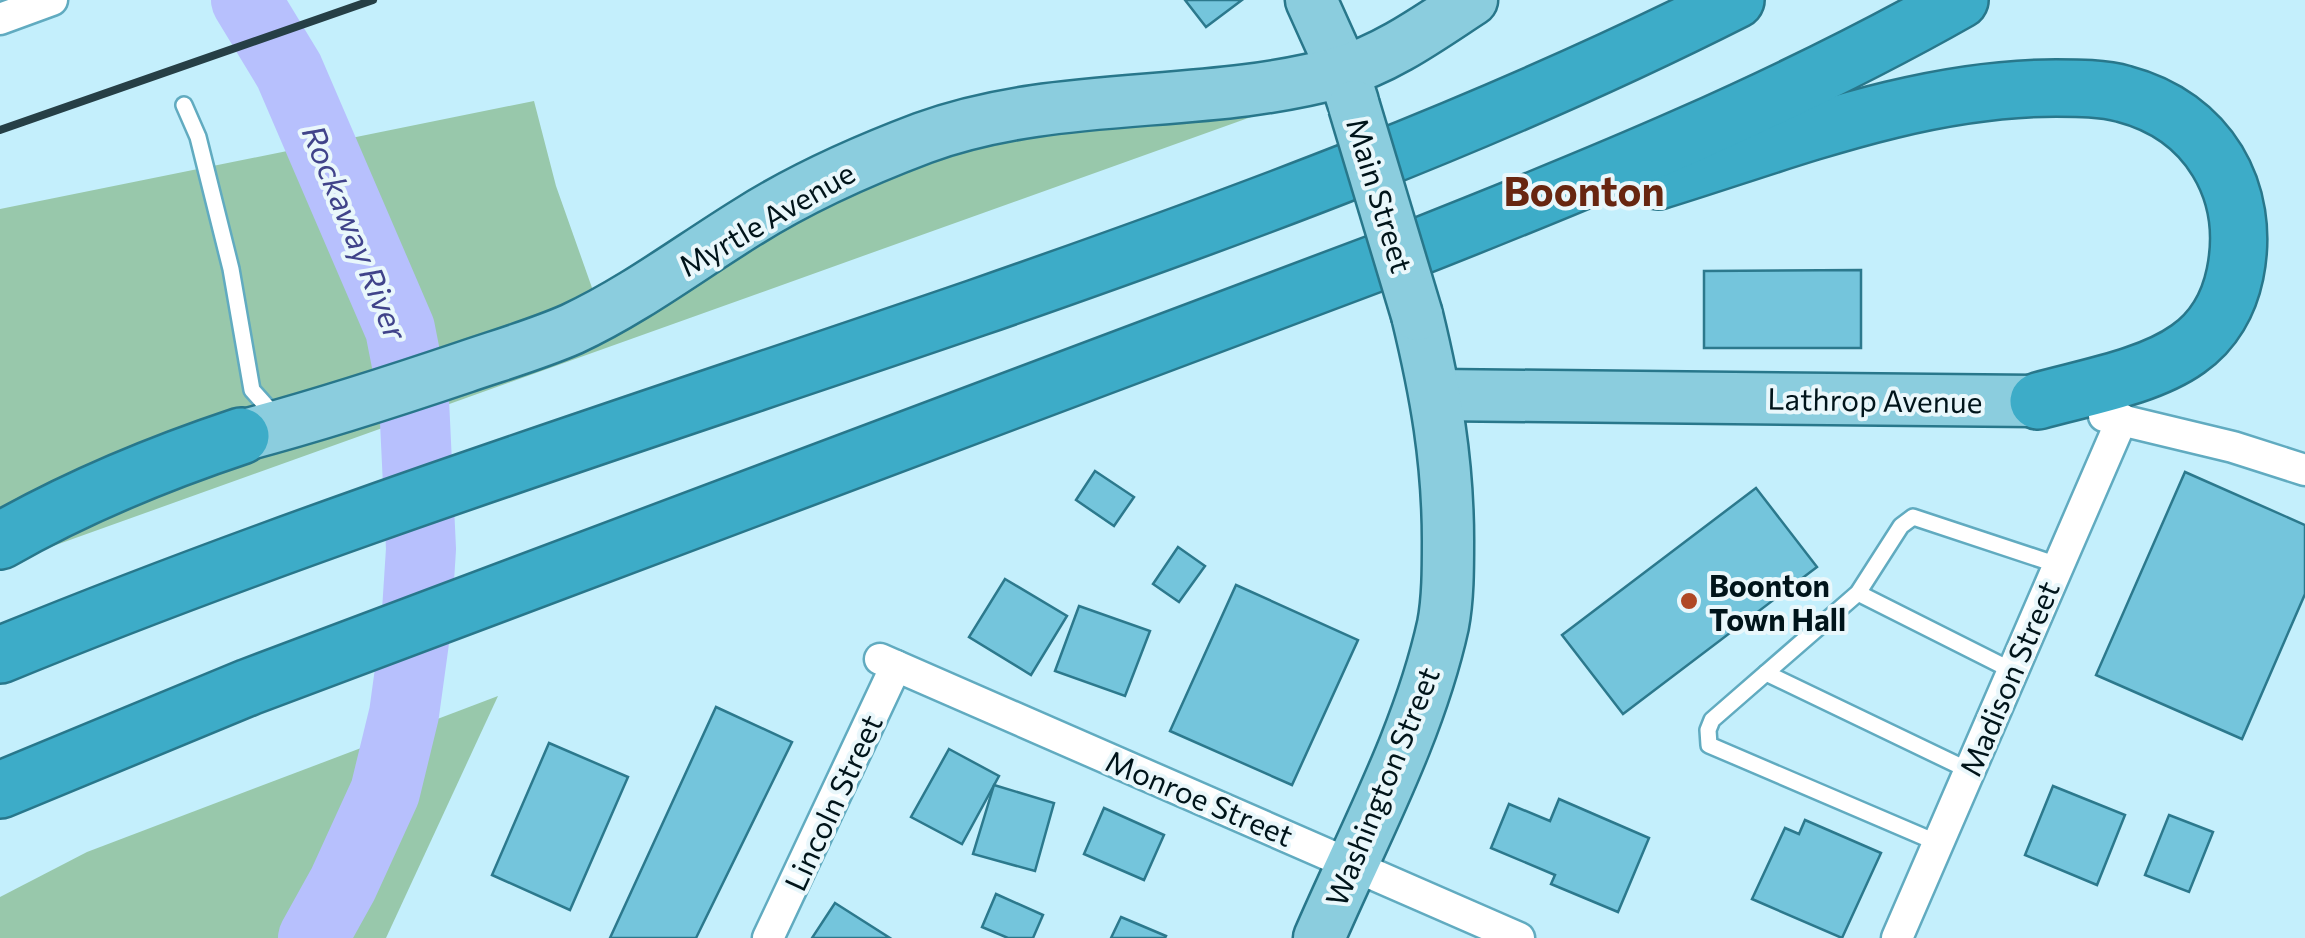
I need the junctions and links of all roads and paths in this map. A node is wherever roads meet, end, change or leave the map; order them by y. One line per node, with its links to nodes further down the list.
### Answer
1 (52, 0): 6 (street)
2 (1311, 0): 7 (main road, Main Street)
3 (1472, 0): 7 (main road, Myrtle Avenue)
4 (1736, 0): 18 (highway)
5 (1960, 0): 9 (highway)
6 (0, 18)
7 (1348, 88): 10 (main road, Main Street, bridge); 13 (main road, Myrtle Avenue)
8 (184, 105): 13 (lane)
9 (1269, 304): 11 (highway); 23 (highway)
10 (1437, 395): 11 (main road, Lathrop Avenue); 25 (main road, Washington Street)
11 (2038, 401): 12 (street, Lathrop Avenue)
12 (2122, 420): 14 (street, Lathrop Avenue); 16 (street, Madison Street)
13 (262, 431): 15 (highway)
14 (2305, 470)
15 (0, 541)
16 (2058, 565): 17 (lane); 20 (street, Madison Street)
17 (1858, 593): 20 (lane); 21 (lane)
18 (0, 655)
19 (888, 663): 25 (street, Monroe Street); 26 (street, Lincoln Street)
20 (2011, 670): 22 (street, Madison Street)
21 (1766, 673): 22 (lane); 24 (lane)
22 (1968, 770): 24 (street, Madison Street)
23 (0, 790)
24 (1938, 843): 29 (street, Madison Street)
25 (1352, 862): 27 (main road, Washington Street); 28 (street, Monroe Street)
26 (768, 938)
27 (1319, 938)
28 (1519, 938)
29 (1898, 938)

